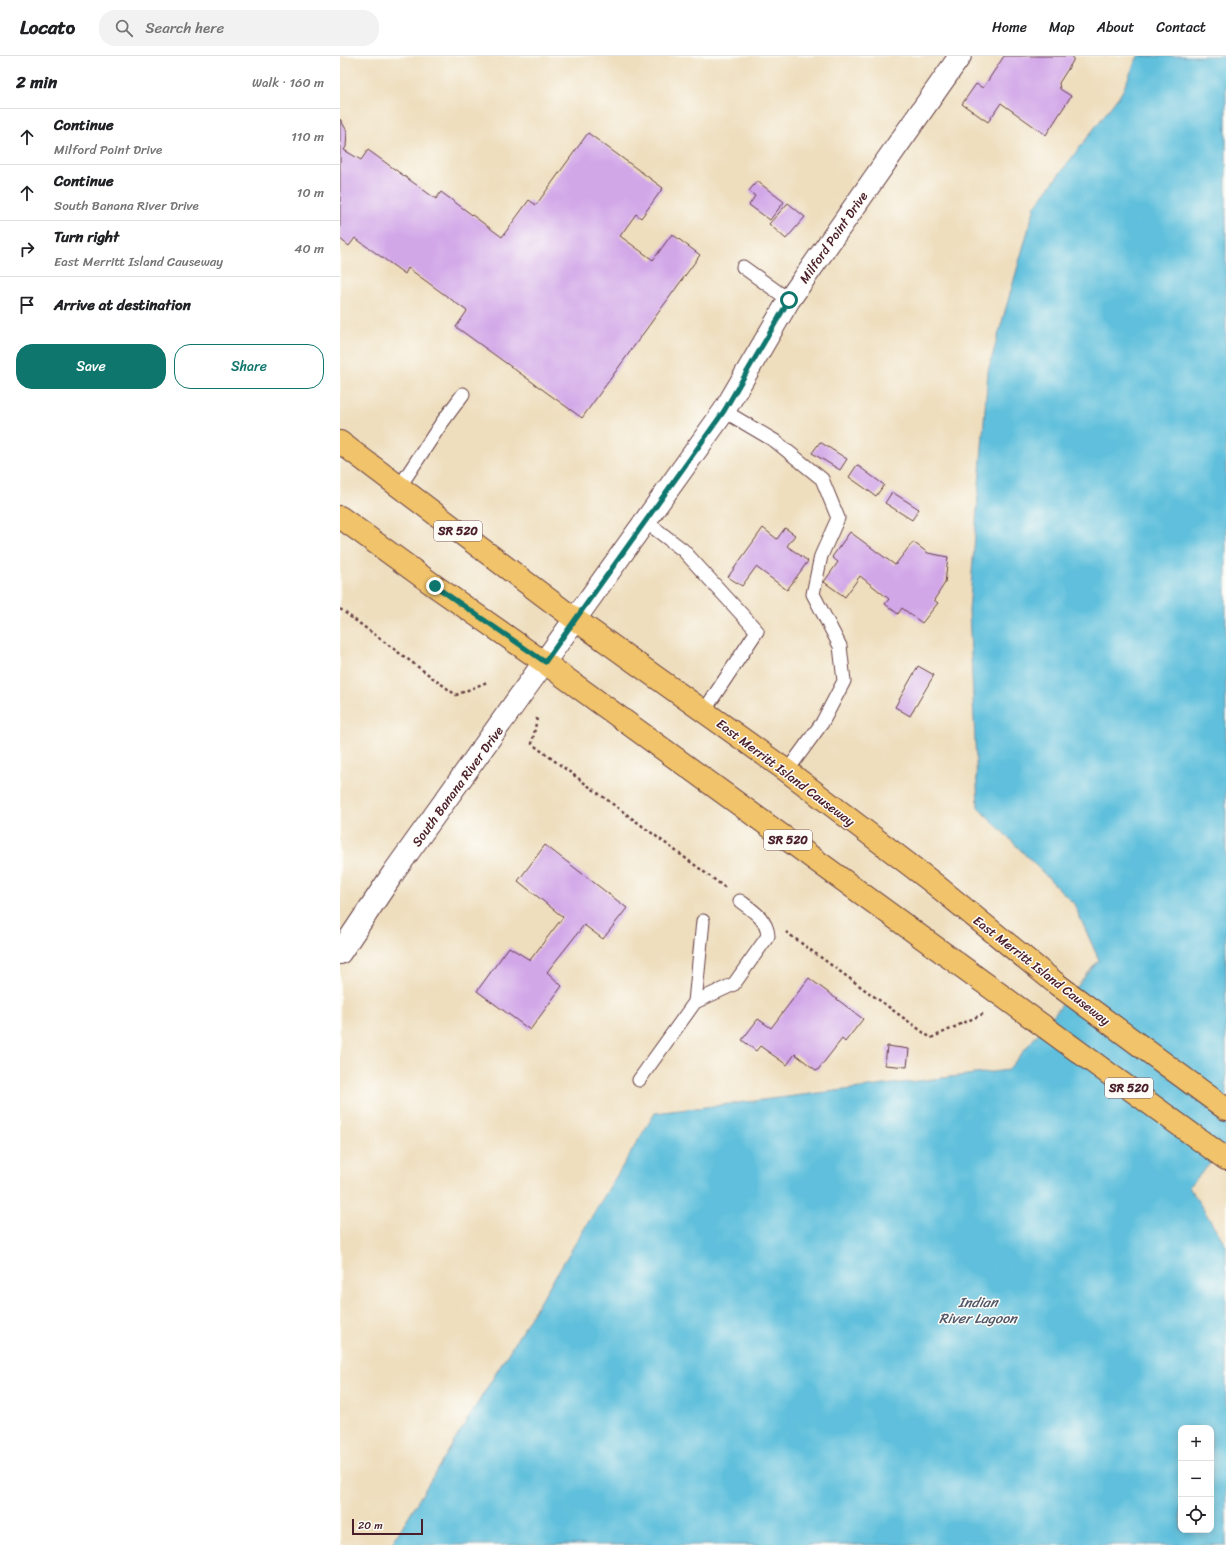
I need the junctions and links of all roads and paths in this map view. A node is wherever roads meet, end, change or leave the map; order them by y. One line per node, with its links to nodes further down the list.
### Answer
1 (960, 56): 3 (street, Milford Point Drive)
2 (743, 267): 3 (lane)
3 (789, 300): 5 (street, Milford Point Drive)
4 (463, 394): 7 (lane)
5 (724, 411): 9 (street, Milford Point Drive); 15 (lane)
6 (340, 442): 7 (main road, East Merritt Island Causeway / SR 520)
7 (400, 486): 11 (main road, East Merritt Island Causeway / SR 520)
8 (340, 517): 12 (main road, SR 520)
9 (645, 521): 11 (street, Milford Point Drive); 14 (lane)
10 (340, 609): 13 (path)
11 (576, 620): 12 (street, South Banana River Drive); 14 (main road, East Merritt Island Causeway / SR 520)
12 (545, 662): 18 (street, South Banana River Drive); 22 (main road, SR 520)
13 (487, 682)
14 (704, 711): 15 (main road, East Merritt Island Causeway / SR 520)
15 (787, 771): 21 (main road, East Merritt Island Causeway / SR 520)
16 (740, 901): 19 (lane)
17 (703, 921): 19 (lane)
18 (340, 953)
19 (695, 1002): 20 (lane)
20 (639, 1080)
21 (1226, 1109)
22 (1226, 1159)

